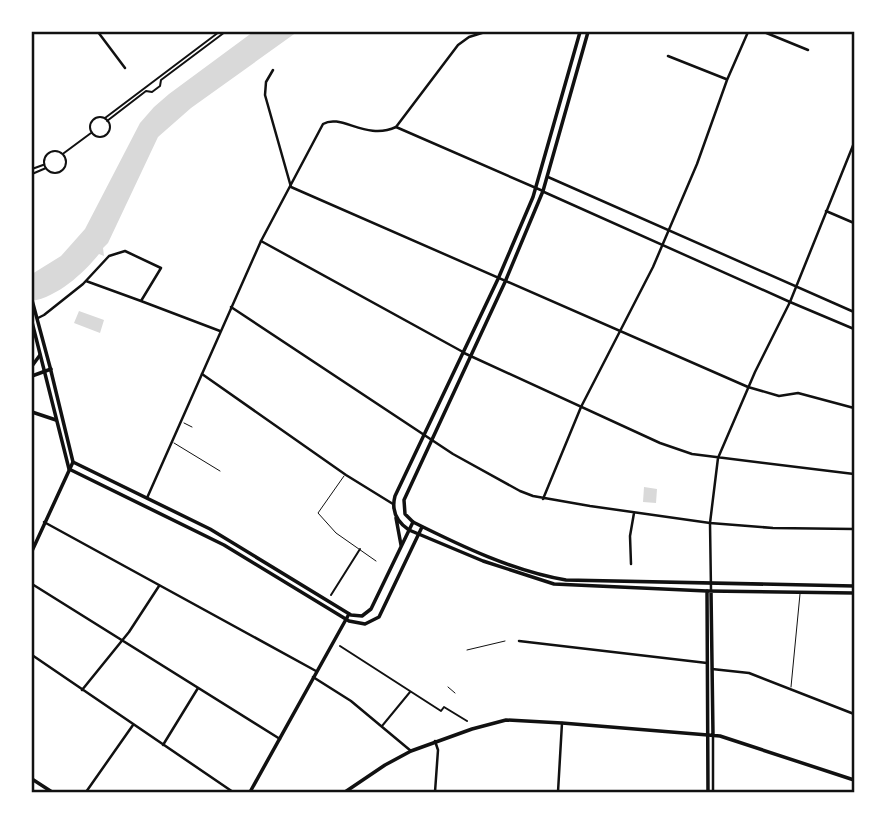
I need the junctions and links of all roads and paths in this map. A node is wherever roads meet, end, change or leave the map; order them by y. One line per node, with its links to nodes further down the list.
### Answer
1 (98, 32): 11 (street)
2 (219, 32): 13 (street)
3 (225, 32): 13 (street)
4 (485, 32): 17 (street)
5 (580, 32): 27 (main road)
6 (588, 32): 25 (main road)
7 (748, 32): 14 (street)
8 (764, 32): 9 (street)
9 (808, 50)
10 (668, 55): 14 (street)
11 (125, 68)
12 (273, 70): 26 (street)
13 (160, 79): 15 (street); 15 (street)
14 (727, 80): 31 (street)
15 (145, 90): 16 (street)
16 (106, 120): 18 (street); 18 (street)
17 (396, 127): 26 (street); 27 (street)
18 (92, 132): 20 (street)
19 (855, 143): 29 (street)
20 (63, 154): 21 (street); 22 (street)
21 (44, 164): 22 (street); 23 (street)
22 (46, 169): 24 (street)
23 (32, 170)
24 (32, 174)
25 (548, 177): 28 (main road); 31 (street)
26 (291, 187): 32 (street); 34 (street)
27 (537, 189): 28 (street); 34 (main road)
28 (543, 191): 33 (street); 36 (main road)
29 (826, 211): 30 (street); 37 (street)
30 (855, 223)
31 (669, 230): 33 (street); 37 (street)
32 (261, 241): 41 (street); 48 (street)
33 (663, 246): 40 (street); 47 (street)
34 (498, 279): 36 (street); 48 (main road)
35 (86, 281): 39 (street); 39 (street); 43 (street)
36 (505, 282): 47 (street); 50 (main road)
37 (797, 286): 40 (street); 42 (street)
38 (32, 300): 43 (main road)
39 (141, 301): 46 (street)
40 (790, 302): 45 (street); 56 (street)
41 (231, 307): 46 (street); 63 (street)
42 (855, 312)
43 (37, 315): 52 (main road)
44 (32, 322): 49 (main road)
45 (855, 329)
46 (220, 331): 54 (street)
47 (618, 332): 56 (street); 57 (street)
48 (463, 352): 50 (street); 63 (main road)
49 (40, 355): 51 (main road); 53 (main road)
50 (470, 356): 57 (street); 64 (main road)
51 (32, 366)
52 (51, 369): 53 (main road); 67 (main road)
53 (44, 371): 55 (main road); 61 (main road)
54 (202, 373): 60 (street); 71 (street)
55 (32, 376)
56 (748, 387): 58 (street); 66 (street)
57 (581, 407): 66 (street); 73 (street)
58 (855, 408)
59 (32, 412): 61 (main road)
60 (181, 421): 62 (lane); 65 (street)
61 (59, 425): 68 (main road)
62 (191, 427)
63 (424, 435): 64 (street); 74 (main road)
64 (430, 439): 73 (street); 78 (main road)
65 (172, 442): 69 (lane); 72 (street)
66 (718, 458): 70 (street); 79 (street)
67 (73, 462): 68 (main road); 72 (main road)
68 (69, 469): 77 (main road); 101 (main road)
69 (220, 471)
70 (855, 474)
71 (346, 475): 74 (street); 86 (lane)
72 (147, 498): 100 (main road)
73 (543, 499): 76 (street)
74 (393, 504): 75 (main road)
75 (395, 513): 82 (main road); 88 (main road)
76 (634, 513): 79 (street); 90 (street)
77 (44, 522): 87 (main road); 94 (street)
78 (413, 522): 80 (main road); 82 (main road)
79 (710, 523): 81 (street); 92 (street)
80 (422, 527): 83 (main road); 92 (main road)
81 (855, 529)
82 (409, 530): 83 (main road); 88 (main road)
83 (419, 534): 84 (main road); 85 (main road)
84 (430, 539): 85 (main road); 96 (main road)
85 (414, 547): 101 (main road)
86 (360, 550): 89 (lane); 99 (street)
87 (32, 551)
88 (399, 553): 100 (main road)
89 (376, 561)
90 (631, 564)
91 (32, 584): 102 (street)
92 (710, 584): 93 (main road); 96 (street)
93 (801, 585): 95 (main road); 97 (street)
94 (159, 586): 102 (street); 110 (street)
95 (855, 586)
96 (709, 591): 97 (main road); 108 (main road); 109 (main road)
97 (800, 592): 98 (main road); 115 (lane)
98 (855, 593)
99 (331, 596)
100 (349, 614): 101 (main road)
101 (346, 619): 110 (main road)
102 (122, 639): 112 (street); 114 (street)
103 (505, 642): 106 (lane)
104 (519, 642): 108 (street)
105 (340, 646): 116 (street)
106 (467, 650)
107 (32, 655): 114 (street)
108 (708, 663): 123 (main road)
109 (712, 669): 115 (street); 123 (main road)
110 (316, 671): 111 (main road)
111 (313, 677): 122 (street); 124 (main road)
112 (198, 687): 124 (street); 126 (street)
113 (448, 687): 117 (lane)
114 (82, 690): 121 (street)
115 (791, 690): 118 (street)
116 (410, 691): 119 (street); 122 (street)
117 (455, 693)
118 (855, 715)
119 (467, 721)
120 (562, 723): 123 (main road); 125 (main road); 136 (street)
121 (133, 725): 126 (street); 131 (street)
122 (382, 726): 127 (street)
123 (711, 735): 129 (main road); 137 (main road)
124 (280, 739): 133 (main road)
125 (435, 741): 127 (main road); 135 (street)
126 (163, 745): 132 (street)
127 (411, 751): 134 (main road)
128 (32, 779): 130 (main road)
129 (855, 780)
130 (52, 793)
131 (86, 793)
132 (233, 793)
133 (250, 793)
134 (345, 793)
135 (435, 793)
136 (558, 793)
137 (710, 793)

